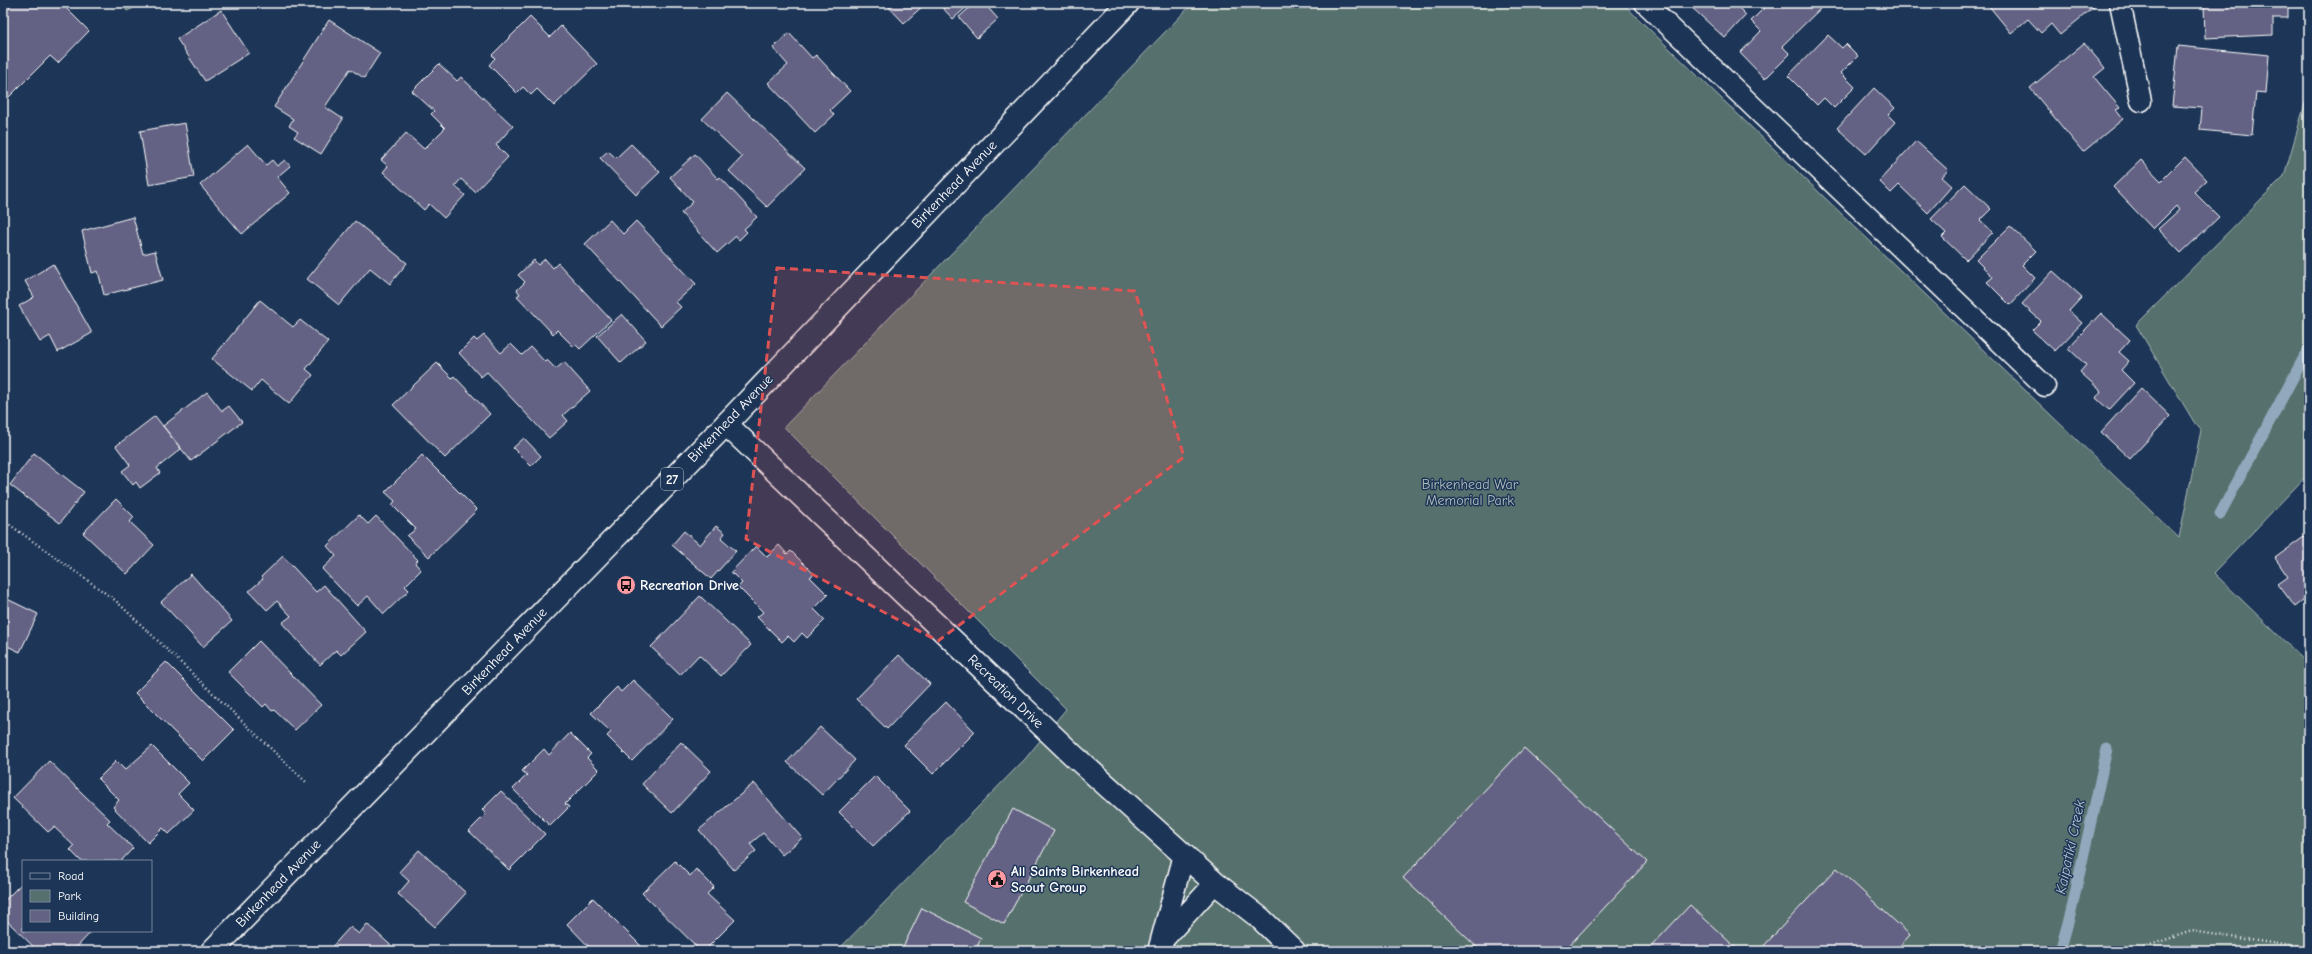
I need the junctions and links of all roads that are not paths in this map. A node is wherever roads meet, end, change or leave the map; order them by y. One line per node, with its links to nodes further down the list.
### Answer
1 (1128, 3): 6 (main road, Birkenhead Avenue / 27)
2 (1645, 3): 5 (lane)
3 (2120, 3): 4 (lane)
4 (2141, 101)
5 (2044, 386)
6 (726, 424): 7 (main road, Recreation Drive); 10 (main road, Birkenhead Avenue / 27)
7 (1184, 856): 8 (main road, Recreation Drive); 9 (lane)
8 (1214, 883): 9 (lane); 11 (main road, Recreation Drive)
9 (1160, 946)
10 (212, 951)
11 (1294, 951)

